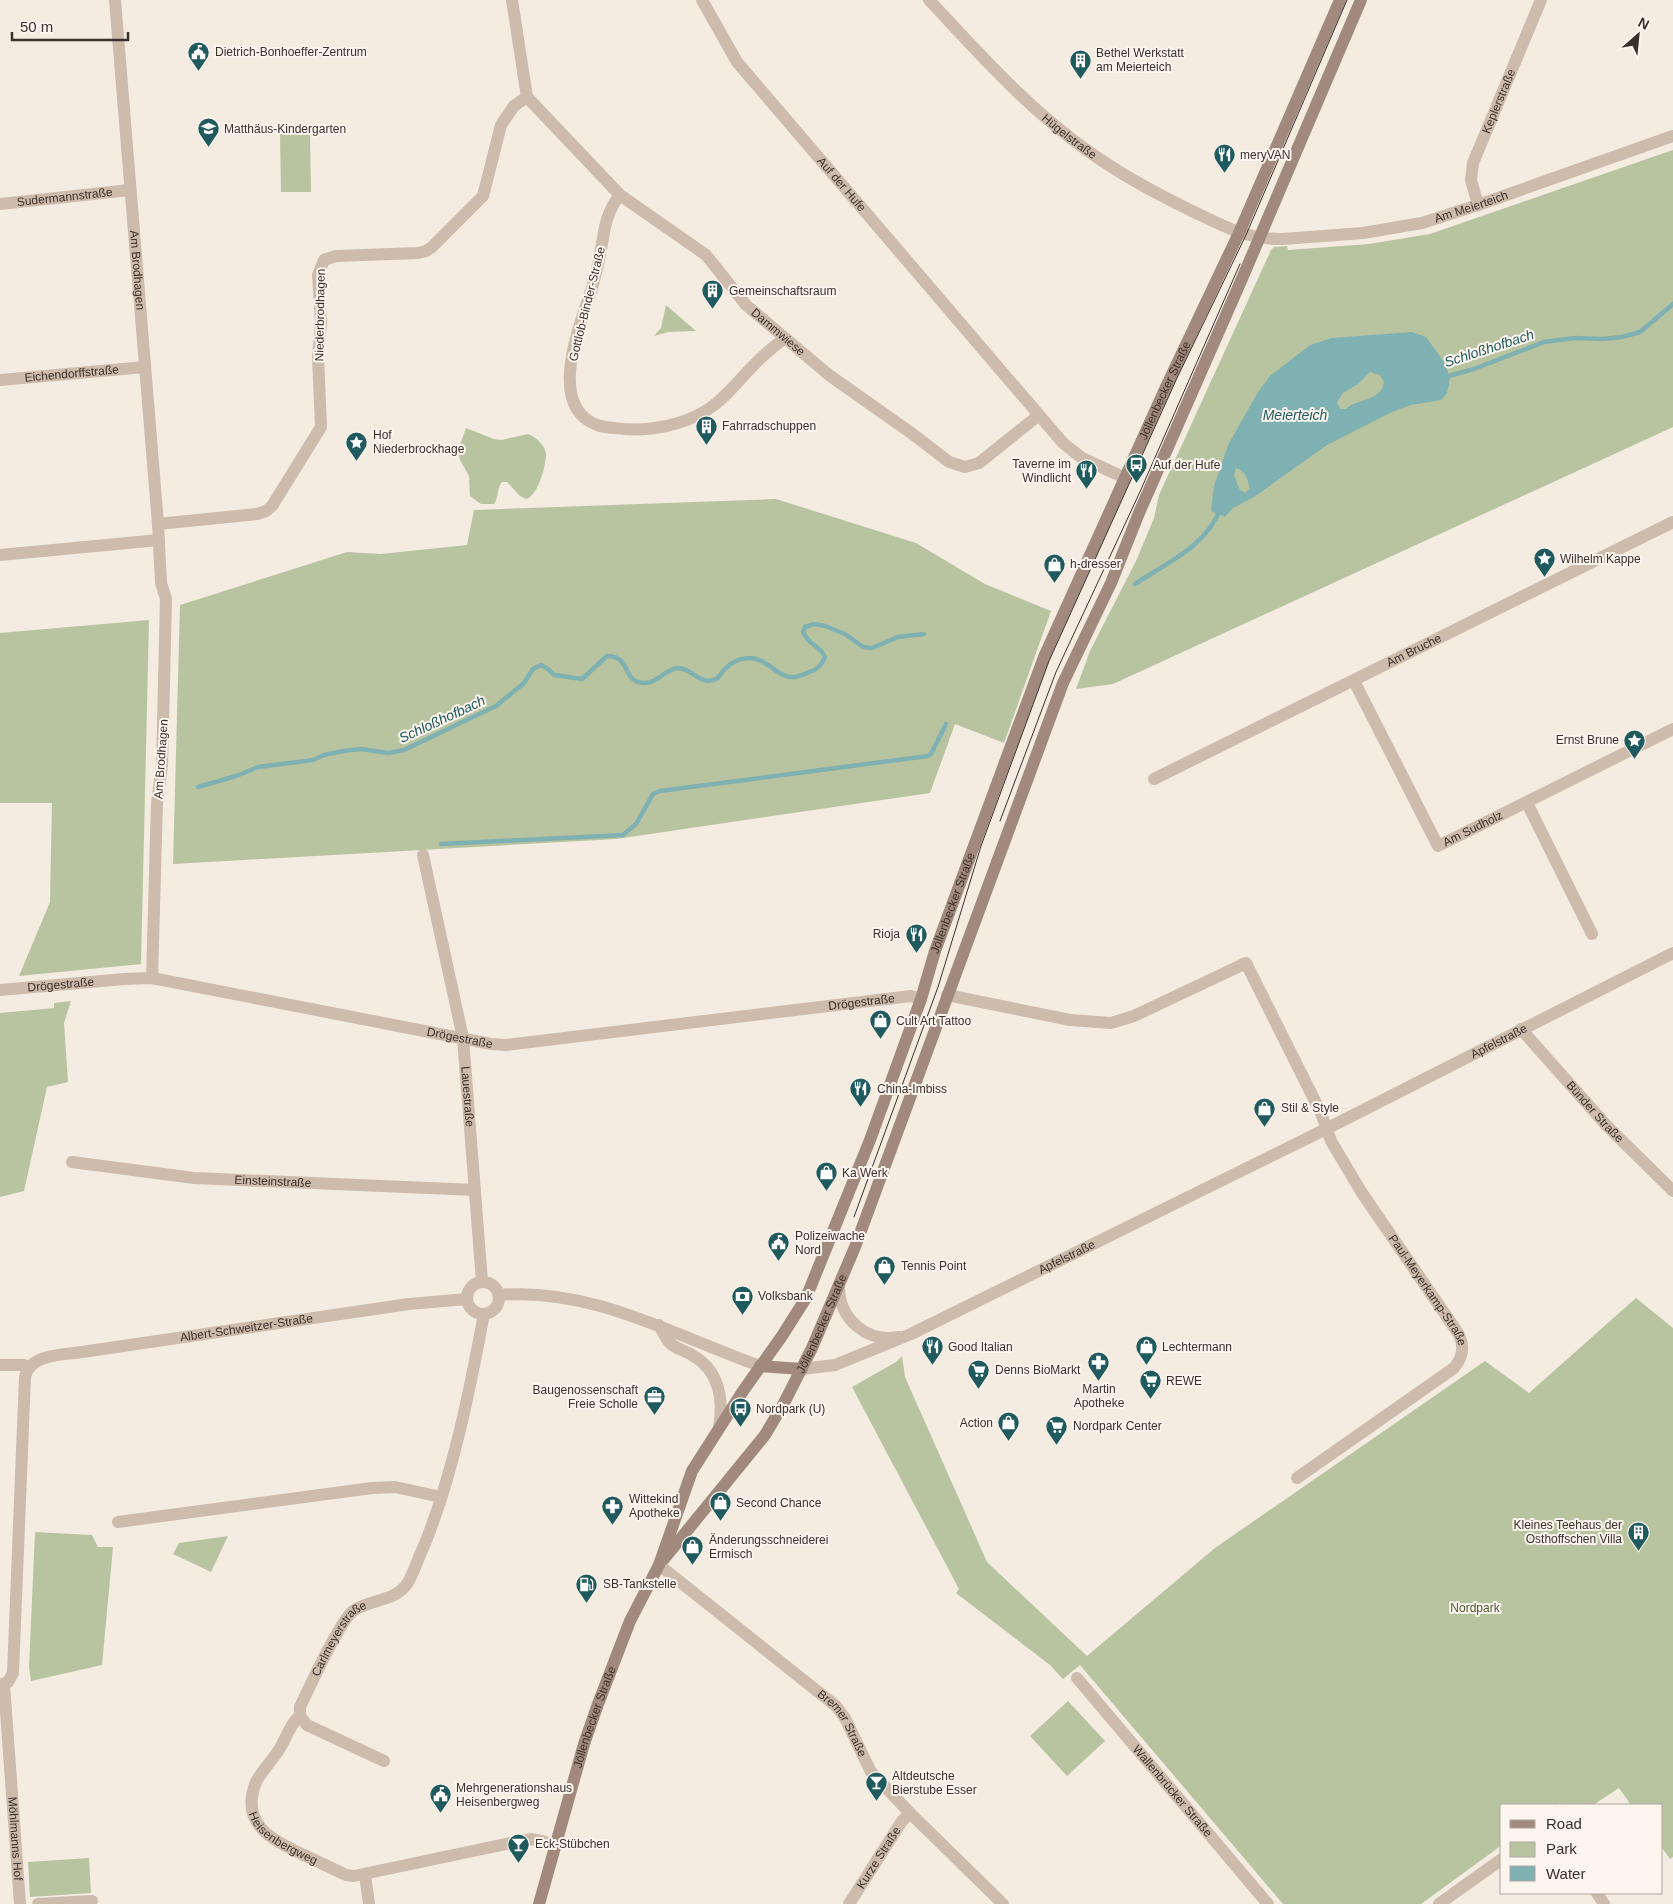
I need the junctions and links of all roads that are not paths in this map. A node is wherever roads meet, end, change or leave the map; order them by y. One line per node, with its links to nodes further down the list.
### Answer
1 (115, 0): 10 (street, Am Brodhagen)
2 (512, 0): 8 (street)
3 (702, 0): 19 (street, Auf der Hufe)
4 (929, 0): 14 (street, Hügelstraße)
5 (1340, 0): 14 (main road, Jöllenbecker Straße)
6 (1361, 0): 15 (main road, Jöllenbecker Straße)
7 (1540, 0): 13 (street, Keplerstraße)
8 (527, 97): 11 (street, Dammwiese); 22 (street, Niederbrodhagen)
9 (1673, 136): 13 (street, Am Meierteich)
10 (130, 190): 12 (street, Sudermannstraße); 17 (street, Am Brodhagen)
11 (620, 195): 16 (street, Dammwiese); 16 (street, Gottlob-Binder-Straße)
12 (0, 204)
13 (1478, 205): 15 (street, Am Meierteich)
14 (1239, 233): 15 (street); 20 (main road, Jöllenbecker Straße)
15 (1260, 238): 34 (main road, Jöllenbecker Straße)
16 (785, 338): 19 (street, Dammwiese)
17 (145, 367): 18 (street, Eichendorffstraße); 22 (street, Am Brodhagen)
18 (0, 380)
19 (1039, 416): 20 (street, Auf der Hufe)
20 (1125, 478): 35 (main road, Jöllenbecker Straße)
21 (1673, 522): 25 (street, Am Bruche)
22 (158, 524): 23 (street, Am Brodhagen)
23 (159, 540): 24 (street); 32 (street, Am Brodhagen)
24 (0, 555)
25 (1354, 681): 27 (street, Am Bruche); 28 (street, Am Sudholz)
26 (1673, 729): 28 (street, Am Sudholz)
27 (1154, 779)
28 (1527, 803): 30 (street)
29 (422, 855): 37 (street, Lauestraße)
30 (1592, 934)
31 (1673, 953): 36 (street, Apfelstraße)
32 (152, 978): 33 (street, Drögestraße); 37 (street, Drögestraße)
33 (0, 990)
34 (947, 995): 38 (street); 43 (main road, Jöllenbecker Straße)
35 (921, 999): 37 (street, Drögestraße); 50 (main road, Jöllenbecker Straße)
36 (1521, 1029): 38 (street, Apfelstraße); 41 (street, Bünder Straße)
37 (463, 1038): 40 (street, Lauestraße)
38 (1326, 1129): 48 (street, Apfelstraße); 54 (street, Paul-Meyerkamp-Straße)
39 (72, 1162): 40 (street, Einsteinstraße)
40 (475, 1190): 42 (street, Lauestraße)
41 (1673, 1190)
42 (482, 1282): 44 (street); 45 (street)
43 (839, 1287): 48 (street); 52 (main road, Jöllenbecker Straße)
44 (499, 1295): 46 (street); 47 (street)
45 (467, 1299): 46 (street); 51 (street, Albert-Schweitzer-Straße)
46 (484, 1314): 55 (street, Carlmeyerstraße)
47 (659, 1325): 50 (street); 53 (street)
48 (911, 1334): 52 (street, Apfelstraße)
49 (0, 1366): 51 (street)
50 (760, 1366): 52 (main road); 53 (main road, Jöllenbecker Straße)
51 (29, 1368): 59 (street)
52 (802, 1369): 57 (main road, Jöllenbecker Straße)
53 (719, 1427): 57 (main road, Jöllenbecker Straße)
54 (1297, 1478)
55 (441, 1497): 56 (street); 60 (street, Carlmeyerstraße)
56 (118, 1522)
57 (659, 1565): 62 (street, Bremer Straße); 63 (main road, Jöllenbecker Straße)
58 (1077, 1678): 67 (street, Wallenbrücker Straße)
59 (2, 1685): 68 (street, Möhlmanns Hof)
60 (300, 1716): 61 (street); 65 (street, Heisenbergweg)
61 (384, 1762)
62 (910, 1813): 72 (street, Kurze Straße); 73 (street, Bremer Straße)
63 (556, 1846): 65 (street, Heisenbergweg); 71 (main road, Jöllenbecker Straße)
64 (1500, 1861): 74 (street)
65 (365, 1875): 70 (street)
66 (92, 1901): 69 (street)
67 (1263, 1902)
68 (20, 1904)
69 (47, 1904)
70 (369, 1904)
71 (539, 1904)
72 (849, 1904)
73 (1003, 1904)
74 (1438, 1904)

